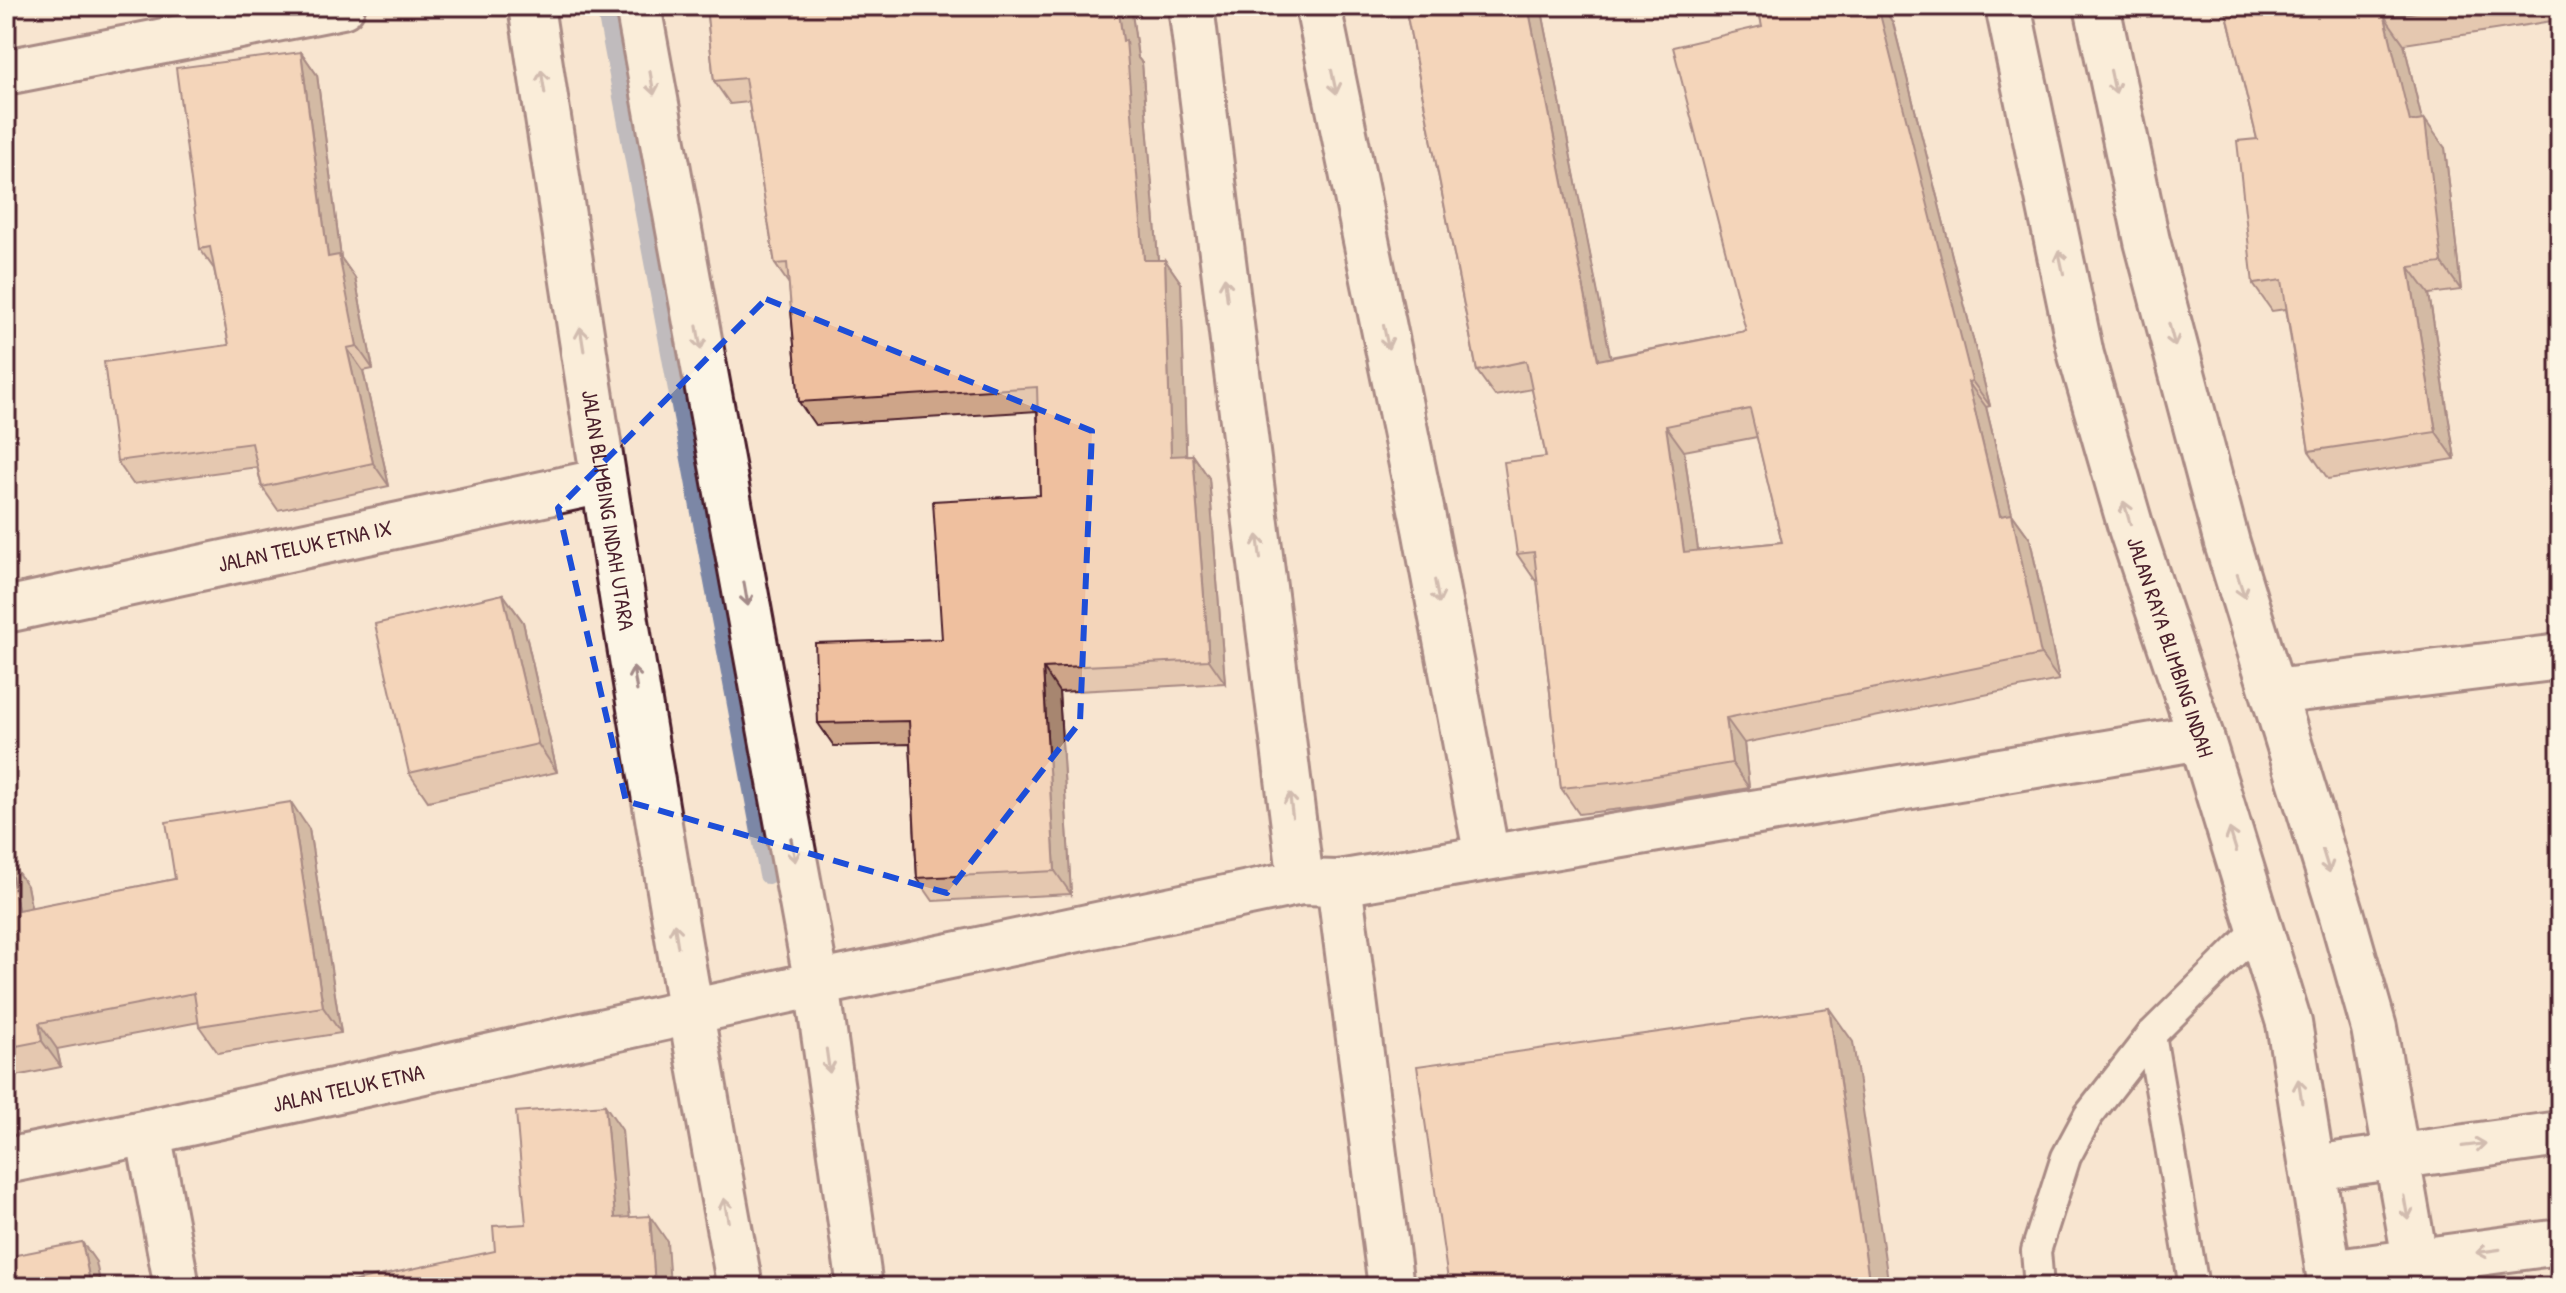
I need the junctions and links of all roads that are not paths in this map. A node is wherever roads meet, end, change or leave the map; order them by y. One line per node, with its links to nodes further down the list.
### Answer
1 (342, 6): 8 (street)
2 (531, 6): 9 (street, JALAN BLIMBING INDAH UTARA, one-way to 2)
3 (638, 6): 17 (street, one-way to 17)
4 (1191, 6): 15 (street, one-way to 4)
5 (1318, 6): 14 (street, one-way to 14)
6 (2008, 6): 13 (street, JALAN RAYA BLIMBING INDAH, one-way to 6)
7 (2097, 6): 12 (street, one-way to 12)
8 (6, 72)
9 (603, 481): 10 (street, JALAN TELUK ETNA IX); 18 (street, JALAN BLIMBING INDAH UTARA, one-way to 9)
10 (6, 610)
11 (2560, 657): 12 (street)
12 (2274, 692): 22 (street, one-way to 22)
13 (2201, 737): 14 (street, JALAN TELUK ETNA); 16 (street, JALAN RAYA BLIMBING INDAH, one-way to 13)
14 (1487, 857): 15 (street, JALAN TELUK ETNA)
15 (1320, 883): 17 (street, JALAN TELUK ETNA); 31 (street)
16 (2260, 927): 19 (lane); 24 (street, JALAN RAYA BLIMBING INDAH, one-way to 16)
17 (817, 984): 18 (street, JALAN TELUK ETNA); 30 (street, one-way to 30)
18 (689, 1012): 20 (street, JALAN TELUK ETNA); 29 (street, JALAN BLIMBING INDAH UTARA, one-way to 18)
19 (2151, 1035): 32 (lane); 33 (lane)
20 (148, 1132): 23 (street, JALAN TELUK ETNA); 28 (street)
21 (2560, 1134): 22 (street, one-way to 21)
22 (2397, 1155): 24 (street); 26 (street, one-way to 26)
23 (6, 1161)
24 (2313, 1168): 27 (street, JALAN RAYA BLIMBING INDAH)
25 (2560, 1242): 26 (street, one-way to 26)
26 (2418, 1274): 27 (street)
27 (2330, 1280)
28 (177, 1287)
29 (740, 1287)
30 (860, 1287)
31 (1391, 1287)
32 (2039, 1287)
33 (2194, 1287)

